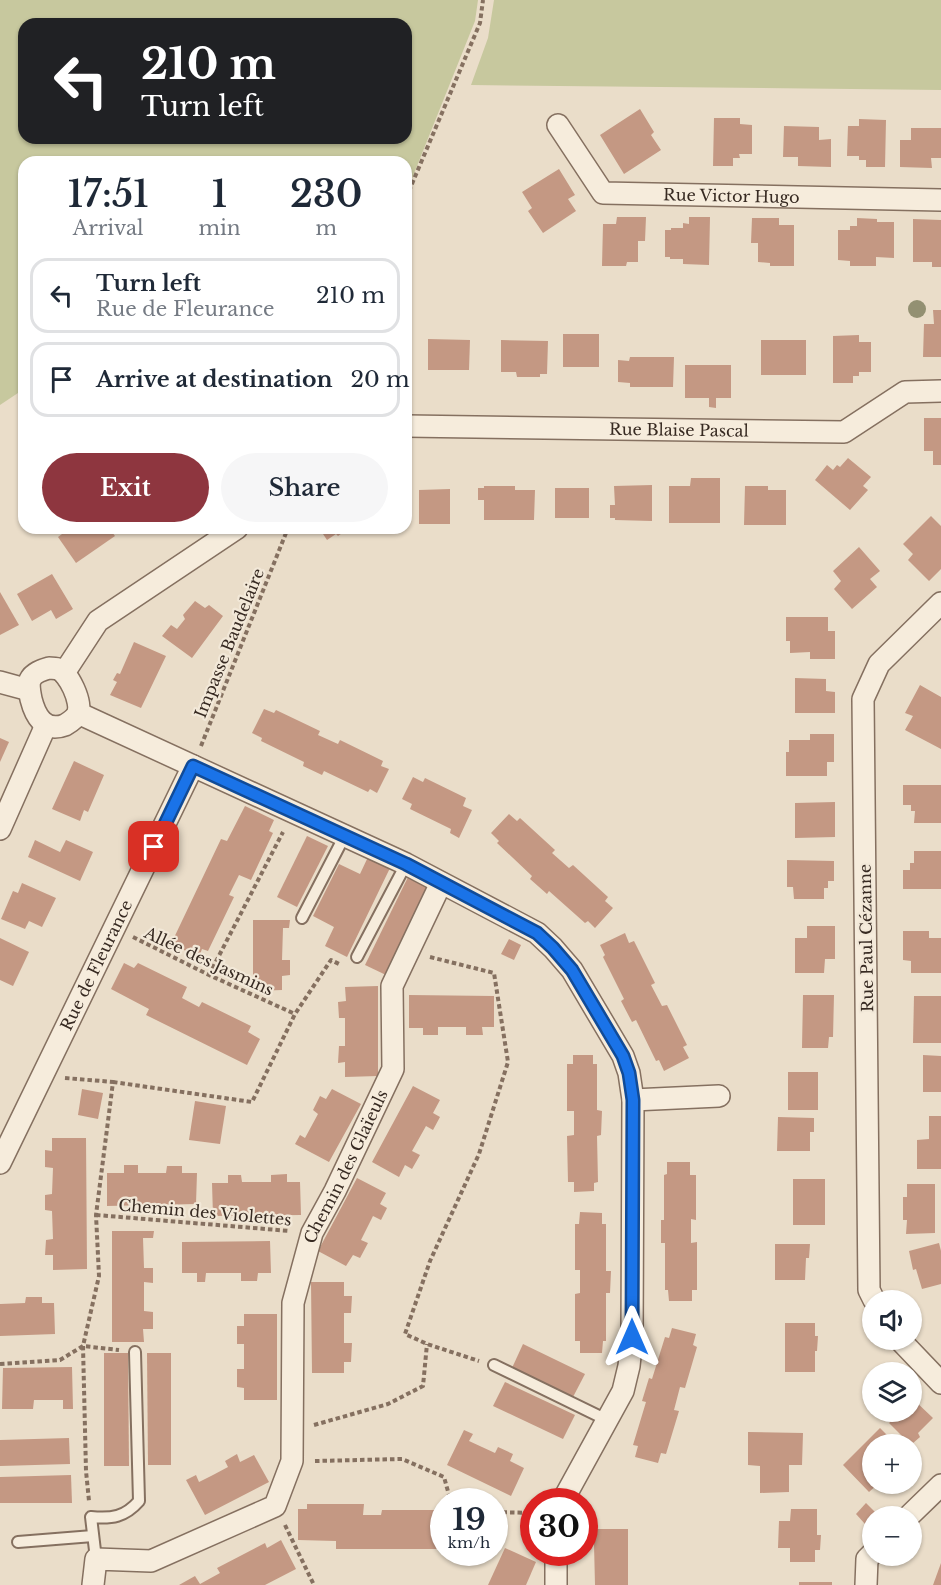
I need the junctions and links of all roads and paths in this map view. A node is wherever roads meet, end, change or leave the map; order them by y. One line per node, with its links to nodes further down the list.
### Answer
1 (483, 0): 3 (path)
2 (558, 124): 4 (street, Rue Victor Hugo)
3 (412, 184)
4 (941, 200)
5 (941, 391): 6 (street, Rue Blaise Pascal)
6 (412, 426)
7 (228, 534): 10 (street)
8 (286, 534): 15 (path, Impasse Baudelaire)
9 (941, 603): 35 (street, Rue Paul Cézanne)
10 (64, 673): 12 (street); 13 (street)
11 (0, 682): 12 (street)
12 (29, 690): 14 (street)
13 (78, 713): 14 (street); 15 (street)
14 (46, 725): 17 (street)
15 (193, 766): 16 (street); 22 (street, Rue de Fleurance)
16 (293, 813): 18 (street); 26 (path)
17 (0, 829)
18 (345, 836): 19 (street); 21 (lane)
19 (406, 864): 20 (street); 24 (lane)
20 (441, 883): 23 (street, Chemin des Glaïeuls); 31 (street)
21 (302, 918)
22 (114, 928): 26 (path, Allée des Jasmins); 28 (street, Rue de Fleurance)
23 (409, 951): 34 (street, Chemin des Glaïeuls); 36 (path)
24 (357, 957)
25 (351, 969): 27 (path)
26 (209, 975): 27 (path, Allée des Jasmins)
27 (295, 1014): 29 (path)
28 (42, 1076): 29 (path); 32 (street, Rue de Fleurance)
29 (112, 1082): 33 (path)
30 (719, 1096): 31 (street)
31 (633, 1100): 43 (street)
32 (0, 1163)
33 (96, 1215): 34 (path, Chemin des Violettes); 37 (path)
34 (312, 1233): 44 (street, Chemin des Glaïeuls)
35 (869, 1290)
36 (427, 1344): 41 (path); 44 (path)
37 (83, 1346): 39 (path); 40 (path); 51 (path)
38 (910, 1350): 42 (street)
39 (135, 1352): 51 (lane)
40 (0, 1364)
41 (494, 1365): 43 (lane)
42 (941, 1383)
43 (607, 1420): 48 (street)
44 (293, 1432): 45 (street, Chemin des Glaïeuls)
45 (292, 1461): 47 (path); 49 (street, Chemin des Glaïeuls)
46 (941, 1485): 50 (street)
47 (447, 1488)
48 (570, 1488)
49 (275, 1506): 54 (street); 58 (path)
50 (919, 1506)
51 (91, 1517): 52 (lane)
52 (93, 1536): 53 (lane); 54 (lane)
53 (18, 1542)
54 (96, 1559): 57 (street)
55 (556, 1566): 59 (street)
56 (867, 1566): 60 (street)
57 (93, 1585)
58 (314, 1585)
59 (556, 1585)
60 (867, 1585)

